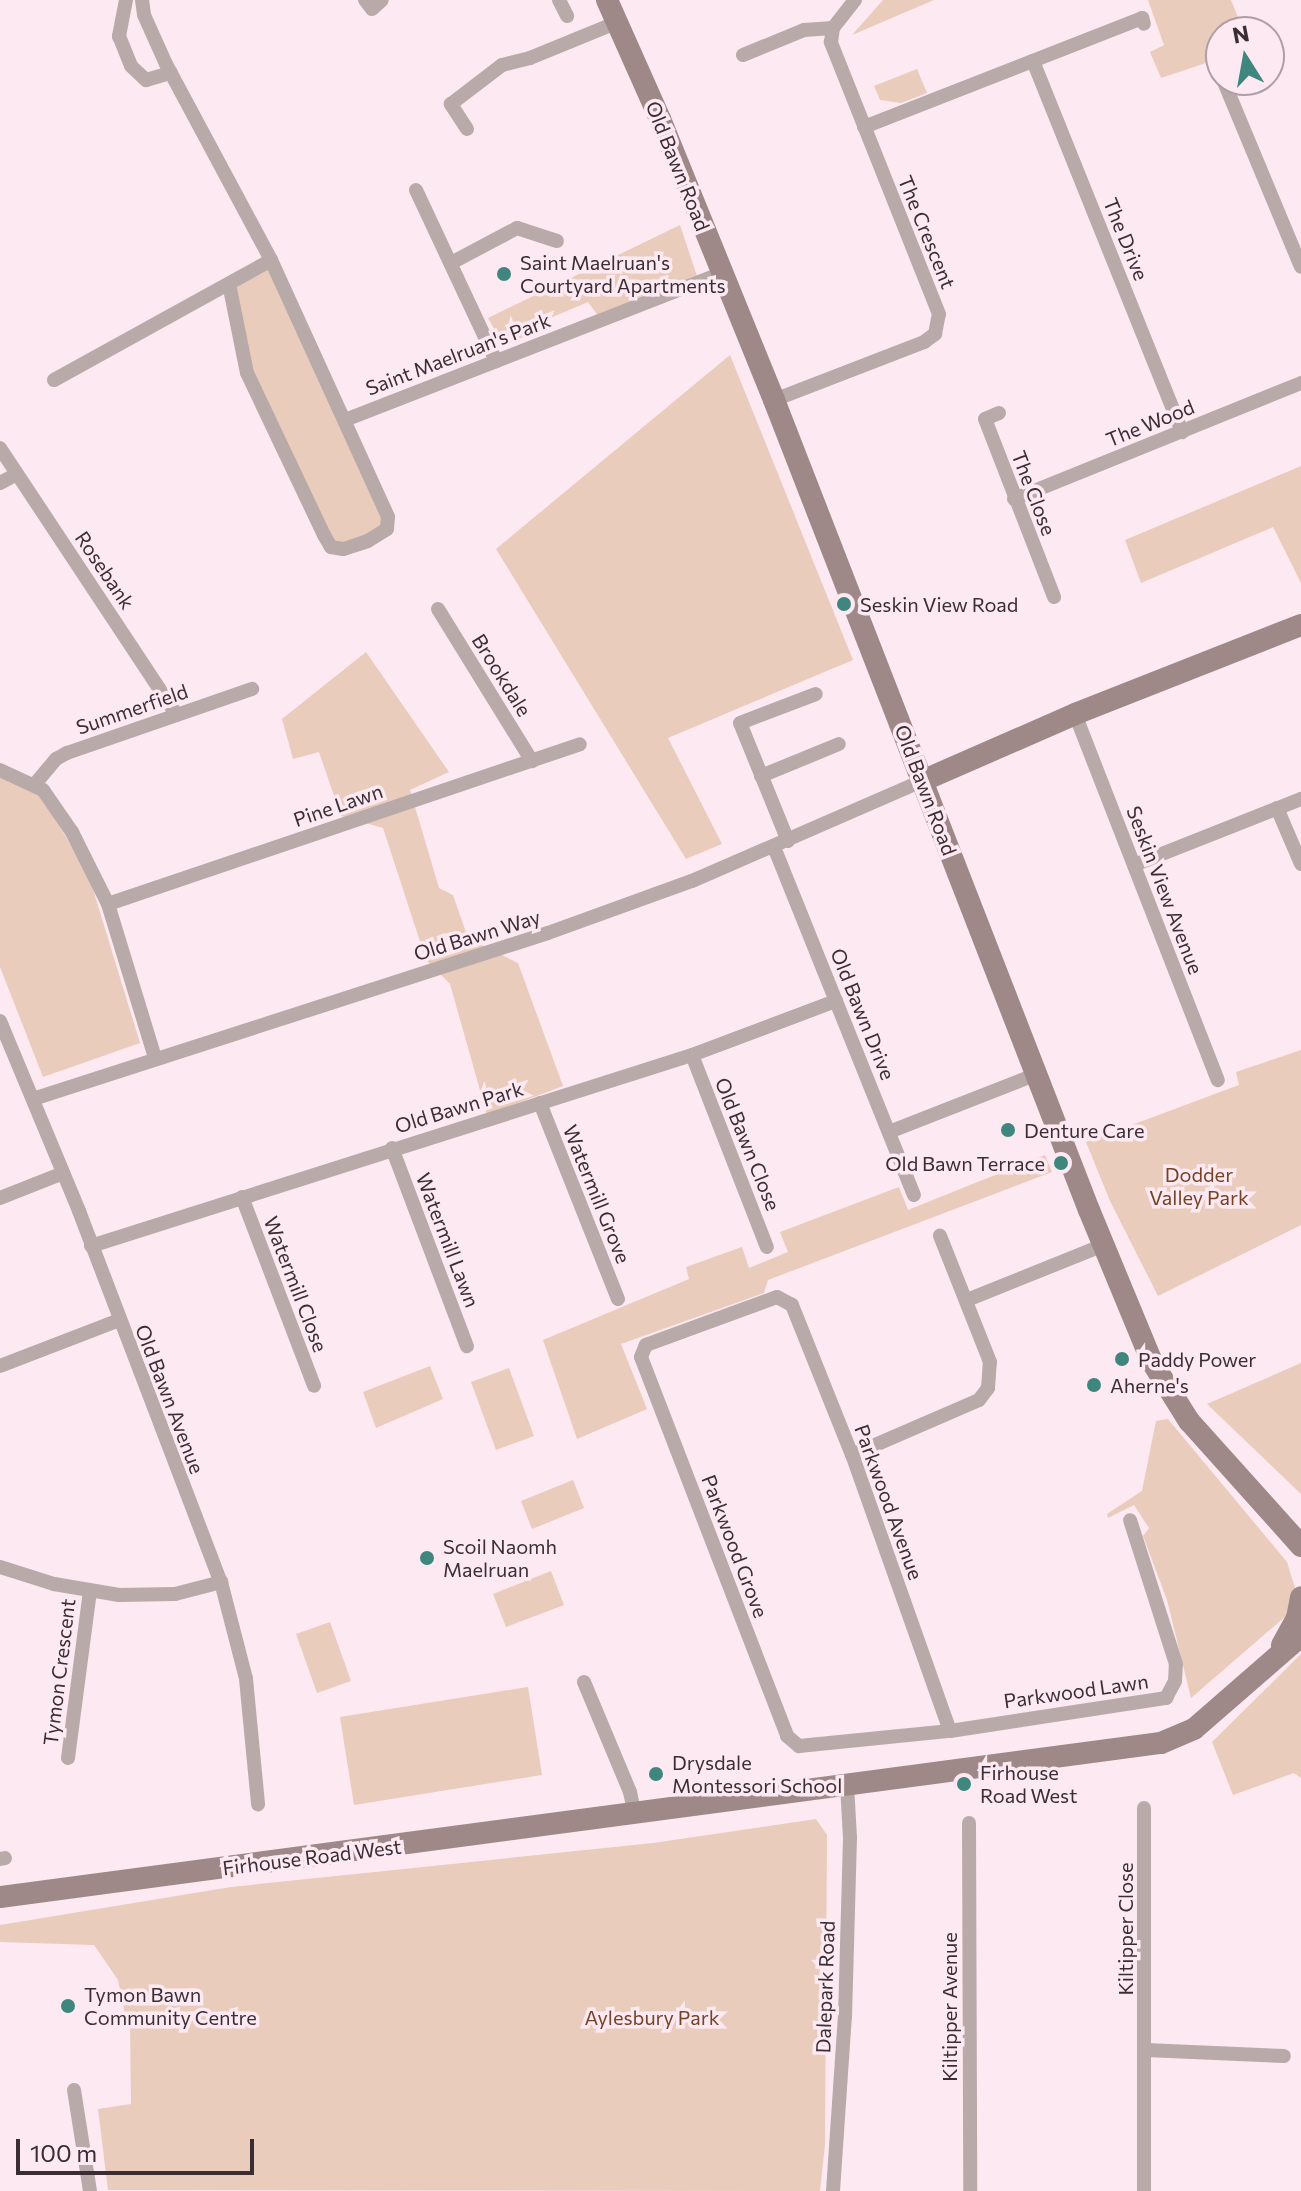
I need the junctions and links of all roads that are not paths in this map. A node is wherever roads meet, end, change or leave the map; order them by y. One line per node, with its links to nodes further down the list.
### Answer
1 (126, 0): 14 (street)
2 (142, 0): 14 (street)
3 (365, 0): 4 (street)
4 (382, 0)
5 (559, 0): 8 (street)
6 (607, 0): 9 (main road, Old Bawn Road)
7 (855, 0): 11 (street)
8 (567, 16)
9 (618, 22): 17 (street); 23 (main road, Old Bawn Road)
10 (1144, 24): 13 (street)
11 (833, 28): 12 (street); 16 (street, The Crescent)
12 (743, 55)
13 (1033, 61): 16 (street); 31 (street, The Drive)
14 (171, 73): 20 (street)
15 (1230, 96): 22 (street)
16 (864, 127): 28 (street, The Crescent)
17 (467, 129)
18 (416, 190): 21 (street)
19 (557, 241): 21 (street)
20 (271, 260): 24 (street); 30 (street)
21 (451, 263): 25 (street)
22 (1301, 267)
23 (720, 274): 25 (street, Saint Maelruan's Park); 28 (main road, Old Bawn Road)
24 (229, 284): 26 (street); 30 (street)
25 (496, 361): 30 (street, Saint Maelruan's Park)
26 (54, 380)
27 (1301, 383): 31 (street, The Wood)
28 (774, 400): 48 (main road, Old Bawn Road)
29 (999, 413): 35 (street, The Close)
30 (345, 420)
31 (1182, 432): 35 (street, The Wood)
32 (0, 448): 33 (street, Rosebank)
33 (17, 474): 34 (street); 42 (street, Rosebank)
34 (0, 483)
35 (1014, 499): 36 (street, The Close)
36 (1054, 597)
37 (438, 609): 45 (street, Brookdale)
38 (1301, 625): 41 (main road)
39 (252, 689): 42 (street, Summerfield)
40 (816, 694): 47 (street, Old Bawn Drive)
41 (1075, 714): 48 (main road); 54 (street, Seskin View Avenue)
42 (177, 715): 49 (street, Summerfield)
43 (580, 744): 45 (street, Pine Lawn)
44 (839, 744): 47 (street)
45 (532, 761): 55 (street, Pine Lawn)
46 (0, 770): 49 (street)
47 (761, 776): 52 (street, Old Bawn Drive)
48 (922, 781): 52 (street, Old Bawn Way); 60 (main road, Old Bawn Road)
49 (35, 784): 55 (street)
50 (1301, 799): 51 (street)
51 (1277, 808): 53 (street); 54 (street)
52 (781, 844): 56 (street, Old Bawn Drive); 59 (street, Old Bawn Way)
53 (1301, 864)
54 (1134, 865): 61 (street, Seskin View Avenue)
55 (108, 904): 59 (street)
56 (836, 1001): 58 (street, Old Bawn Park); 64 (street, Old Bawn Drive)
57 (0, 1021): 62 (street, Old Bawn Avenue)
58 (692, 1055): 63 (street, Old Bawn Park); 73 (street, Old Bawn Close)
59 (155, 1058): 62 (street, Old Bawn Way)
60 (1037, 1074): 64 (street); 71 (main road, Old Bawn Road)
61 (1218, 1080)
62 (33, 1099): 66 (street, Old Bawn Avenue)
63 (540, 1103): 65 (street, Old Bawn Park); 75 (street, Watermill Grove)
64 (889, 1132): 67 (street, Old Bawn Drive)
65 (392, 1148): 68 (street, Old Bawn Park); 78 (street, Watermill Lawn)
66 (63, 1173): 69 (street); 72 (street, Old Bawn Avenue)
67 (914, 1195)
68 (242, 1197): 72 (street, Old Bawn Park); 80 (street, Watermill Close)
69 (0, 1198)
70 (940, 1236): 76 (street)
71 (1104, 1245): 76 (street); 83 (main road, Old Bawn Road)
72 (91, 1246): 77 (street, Old Bawn Avenue)
73 (767, 1247)
74 (777, 1297): 81 (street, Parkwood Avenue); 93 (street, Parkwood Grove)
75 (618, 1299)
76 (967, 1300): 81 (street)
77 (119, 1320): 79 (street); 86 (street, Old Bawn Avenue)
78 (467, 1346)
79 (0, 1366)
80 (314, 1386)
81 (852, 1455): 93 (street, Parkwood Avenue)
82 (1130, 1520): 93 (street, Parkwood Lawn)
83 (1298, 1543): 84 (main road)
84 (1301, 1563)
85 (0, 1567): 87 (street, Tymon Crescent)
86 (221, 1582): 87 (street, Tymon Crescent); 96 (street, Old Bawn Avenue)
87 (90, 1592): 94 (street, Tymon Crescent)
88 (1301, 1597): 91 (main road)
89 (1301, 1636): 91 (main road, Firhouse Road West)
90 (1301, 1646): 91 (main road)
91 (1274, 1660): 95 (main road, Firhouse Road West)
92 (584, 1682): 98 (street)
93 (950, 1731)
94 (68, 1758)
95 (847, 1784): 98 (main road, Firhouse Road West); 105 (street, Dalepark Road)
96 (258, 1804)
97 (1144, 1808): 101 (street, Kiltipper Close)
98 (635, 1815): 100 (main road, Firhouse Road West)
99 (969, 1823): 106 (street, Kiltipper Avenue)
100 (0, 1897)
101 (1146, 2050): 102 (street); 107 (street, Kiltipper Close)
102 (1284, 2056)
103 (74, 2090): 104 (street)
104 (90, 2191)
105 (833, 2191)
106 (970, 2191)
107 (1144, 2191)

